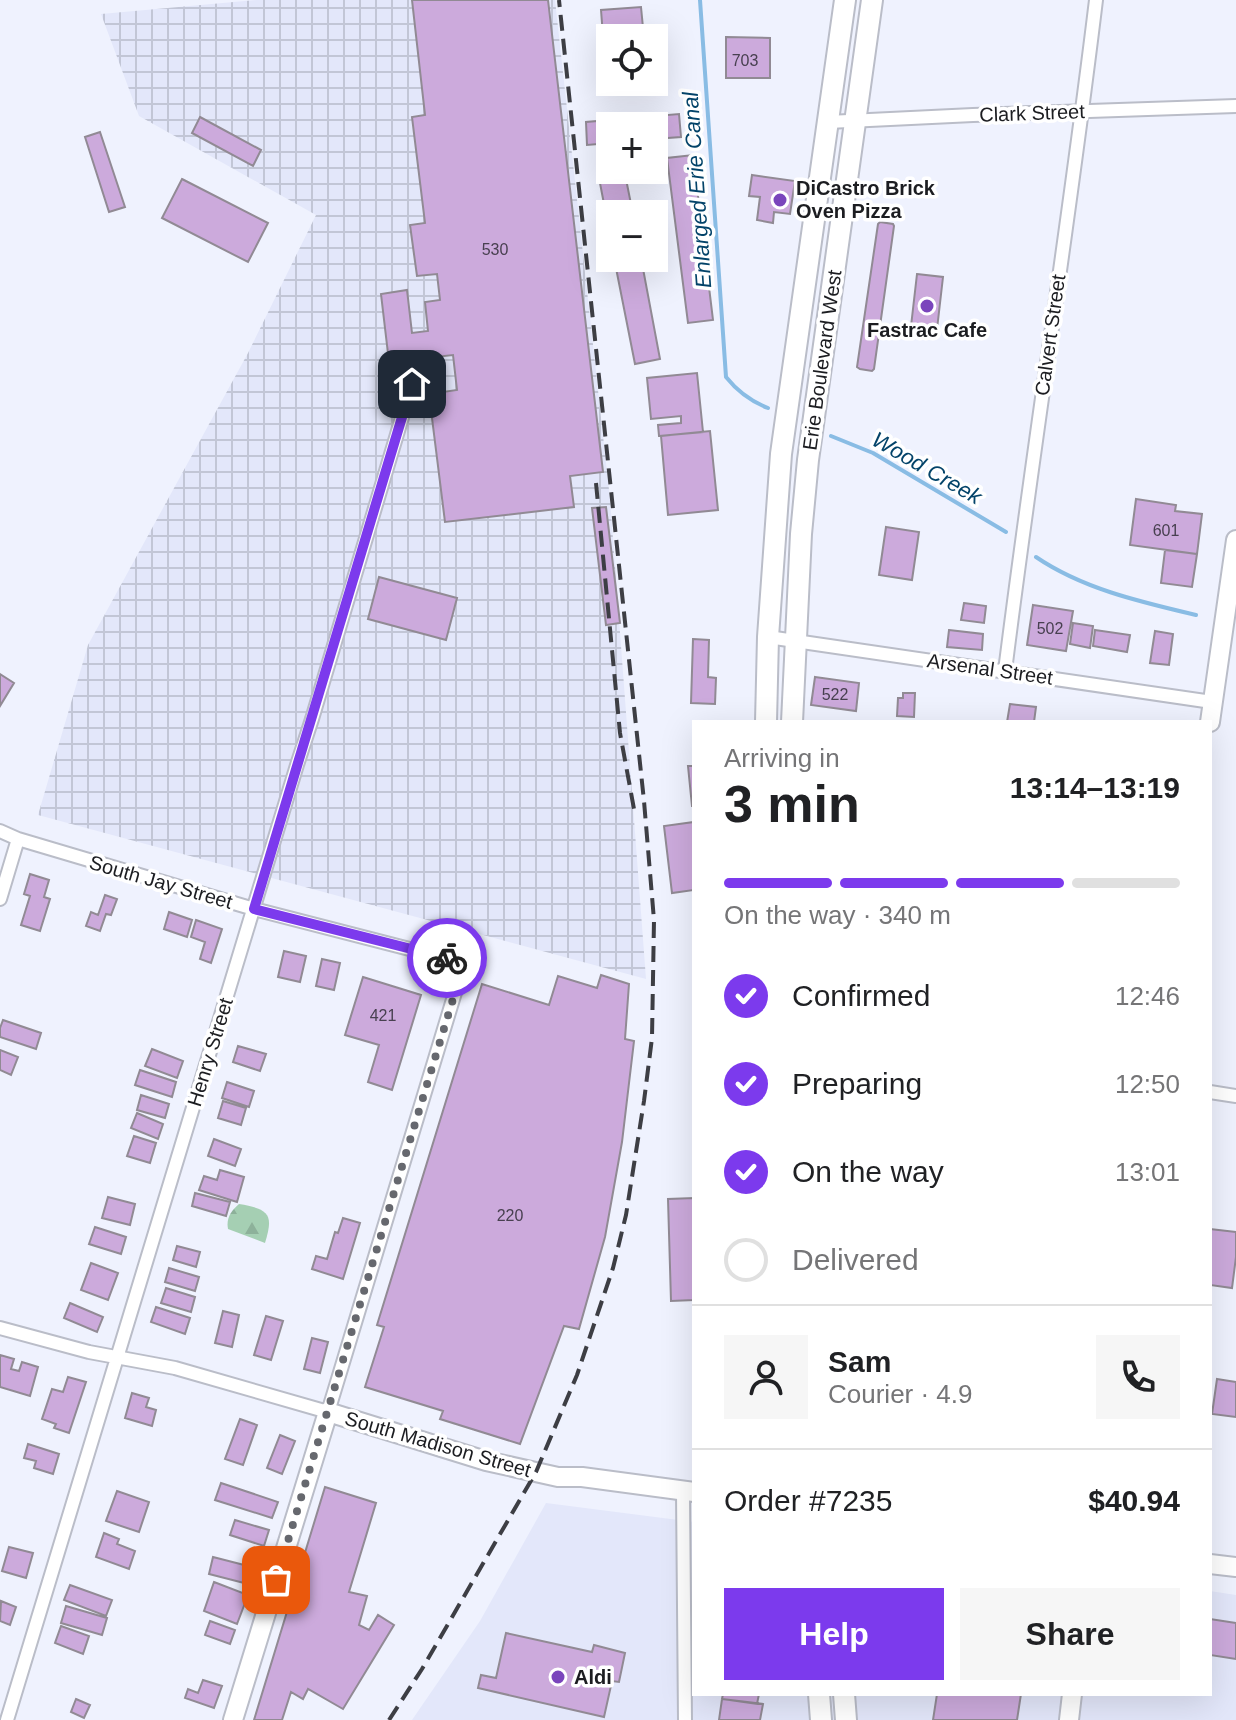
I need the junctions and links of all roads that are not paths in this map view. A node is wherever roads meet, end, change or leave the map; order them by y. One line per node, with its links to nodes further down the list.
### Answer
1 (845, 0): 6 (main road, Erie Boulevard West)
2 (872, 0): 7 (main road, Erie Boulevard West)
3 (1096, 0): 5 (street, Calvert Street)
4 (1236, 106): 5 (street, Clark Street)
5 (1082, 111): 7 (street, Clark Street); 12 (street, Calvert Street)
6 (828, 122): 7 (street, Clark Street); 10 (main road, Erie Boulevard West)
7 (855, 122): 11 (main road, Erie Boulevard West)
8 (412, 384): 20 (street, Henry Street)
9 (1236, 540): 13 (street)
10 (768, 637): 11 (street, Arsenal Street); 14 (main road, Erie Boulevard West)
11 (795, 641): 12 (street, Arsenal Street); 15 (main road, Erie Boulevard West)
12 (1005, 671): 13 (street, Arsenal Street)
13 (1212, 702): 16 (street)
14 (766, 720)
15 (792, 720)
16 (1210, 720)
17 (0, 831): 18 (street, South Jay Street)
18 (18, 839): 19 (street); 20 (street, South Jay Street)
19 (0, 899)
20 (254, 909): 24 (street, Henry Street); 25 (street, South Jay Street)
21 (1212, 1092): 22 (street)
22 (1236, 1096)
23 (0, 1328): 24 (street, South Madison Street)
24 (117, 1357): 25 (street, South Madison Street); 32 (street, Henry Street)
25 (328, 1412): 26 (street, South Madison Street); 33 (street)
26 (689, 1491): 34 (street)
27 (1212, 1564): 28 (street)
28 (1236, 1567)
29 (819, 1696): 35 (main road)
30 (844, 1696): 36 (main road)
31 (1072, 1696): 37 (street)
32 (7, 1720)
33 (233, 1720)
34 (685, 1720)
35 (821, 1720)
36 (846, 1720)
37 (1069, 1720)

